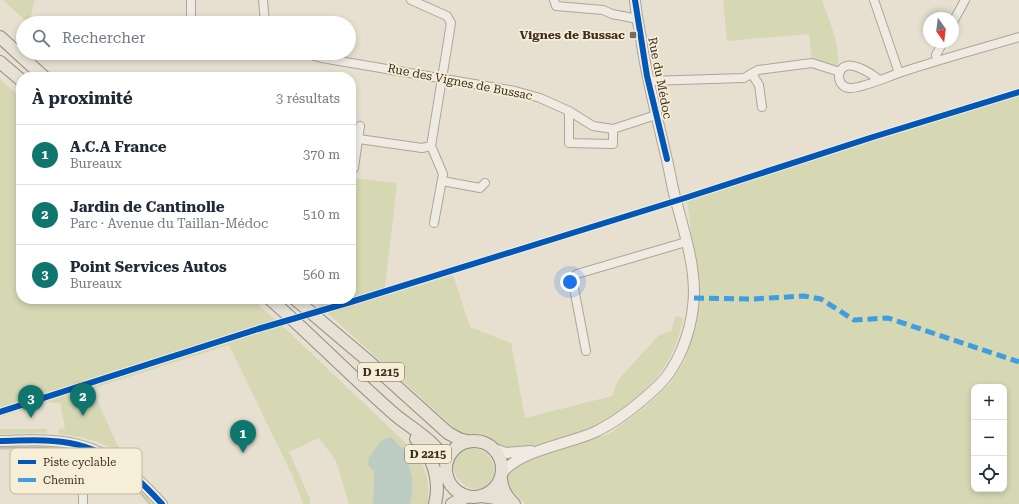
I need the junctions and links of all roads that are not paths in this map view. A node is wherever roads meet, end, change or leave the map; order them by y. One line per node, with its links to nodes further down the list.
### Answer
1 (191, 0): 10 (street)
2 (263, 0): 11 (street)
3 (411, 0): 26 (street)
4 (554, 0): 8 (street)
5 (635, 0): 12 (street, Rue du Médoc)
6 (874, 0): 23 (street)
7 (965, 0): 9 (street)
8 (568, 3): 12 (street)
9 (958, 12)
10 (191, 16)
11 (264, 16)
12 (638, 19): 28 (street, Rue du Médoc)
13 (1019, 37): 19 (street)
14 (0, 38): 16 (main road)
15 (940, 48): 19 (street)
16 (16, 52)
17 (25, 60): 21 (main road)
18 (334, 60): 26 (street, Rue des Vignes de Bussac)
19 (937, 61): 23 (street)
20 (0, 62): 25 (main road)
21 (38, 72)
22 (840, 72): 24 (street); 27 (street); 27 (street)
23 (899, 73): 27 (street)
24 (752, 74): 28 (street); 29 (street)
25 (16, 76)
26 (442, 78): 30 (street, Rue des Vignes de Bussac); 35 (street)
27 (879, 80)
28 (648, 81): 31 (street, Rue du Médoc)
29 (762, 107)
30 (569, 111): 33 (street, Rue des Vignes de Bussac); 33 (street)
31 (656, 115): 33 (street, Rue des Vignes de Bussac); 40 (street, Rue du Médoc)
32 (360, 126): 34 (street)
33 (612, 129)
34 (359, 138): 35 (street); 36 (street)
35 (431, 146): 37 (street)
36 (356, 156)
37 (442, 181): 38 (street); 39 (street)
38 (485, 183)
39 (434, 223)
40 (686, 242): 43 (street); 49 (street, Rue du Médoc)
41 (275, 304): 44 (main road, D 1215)
42 (301, 304): 46 (main road, D 1215)
43 (586, 351)
44 (394, 414): 50 (main road, D 1215); 57 (main road, D 2215)
45 (0, 441): 47 (street)
46 (468, 441): 48 (main road); 50 (main road)
47 (87, 448)
48 (494, 449): 49 (street, Rue du Médoc); 51 (main road)
49 (538, 450): 51 (street, Rue du Médoc)
50 (446, 463): 52 (main road)
51 (502, 476): 54 (main road); 61 (main road)
52 (448, 480): 55 (main road); 58 (main road, D 2215)
53 (142, 483): 56 (street)
54 (482, 496): 55 (main road); 60 (main road)
55 (468, 497): 59 (main road)
56 (162, 504)
57 (435, 504)
58 (442, 504)
59 (452, 504)
60 (503, 504)
61 (514, 504)

